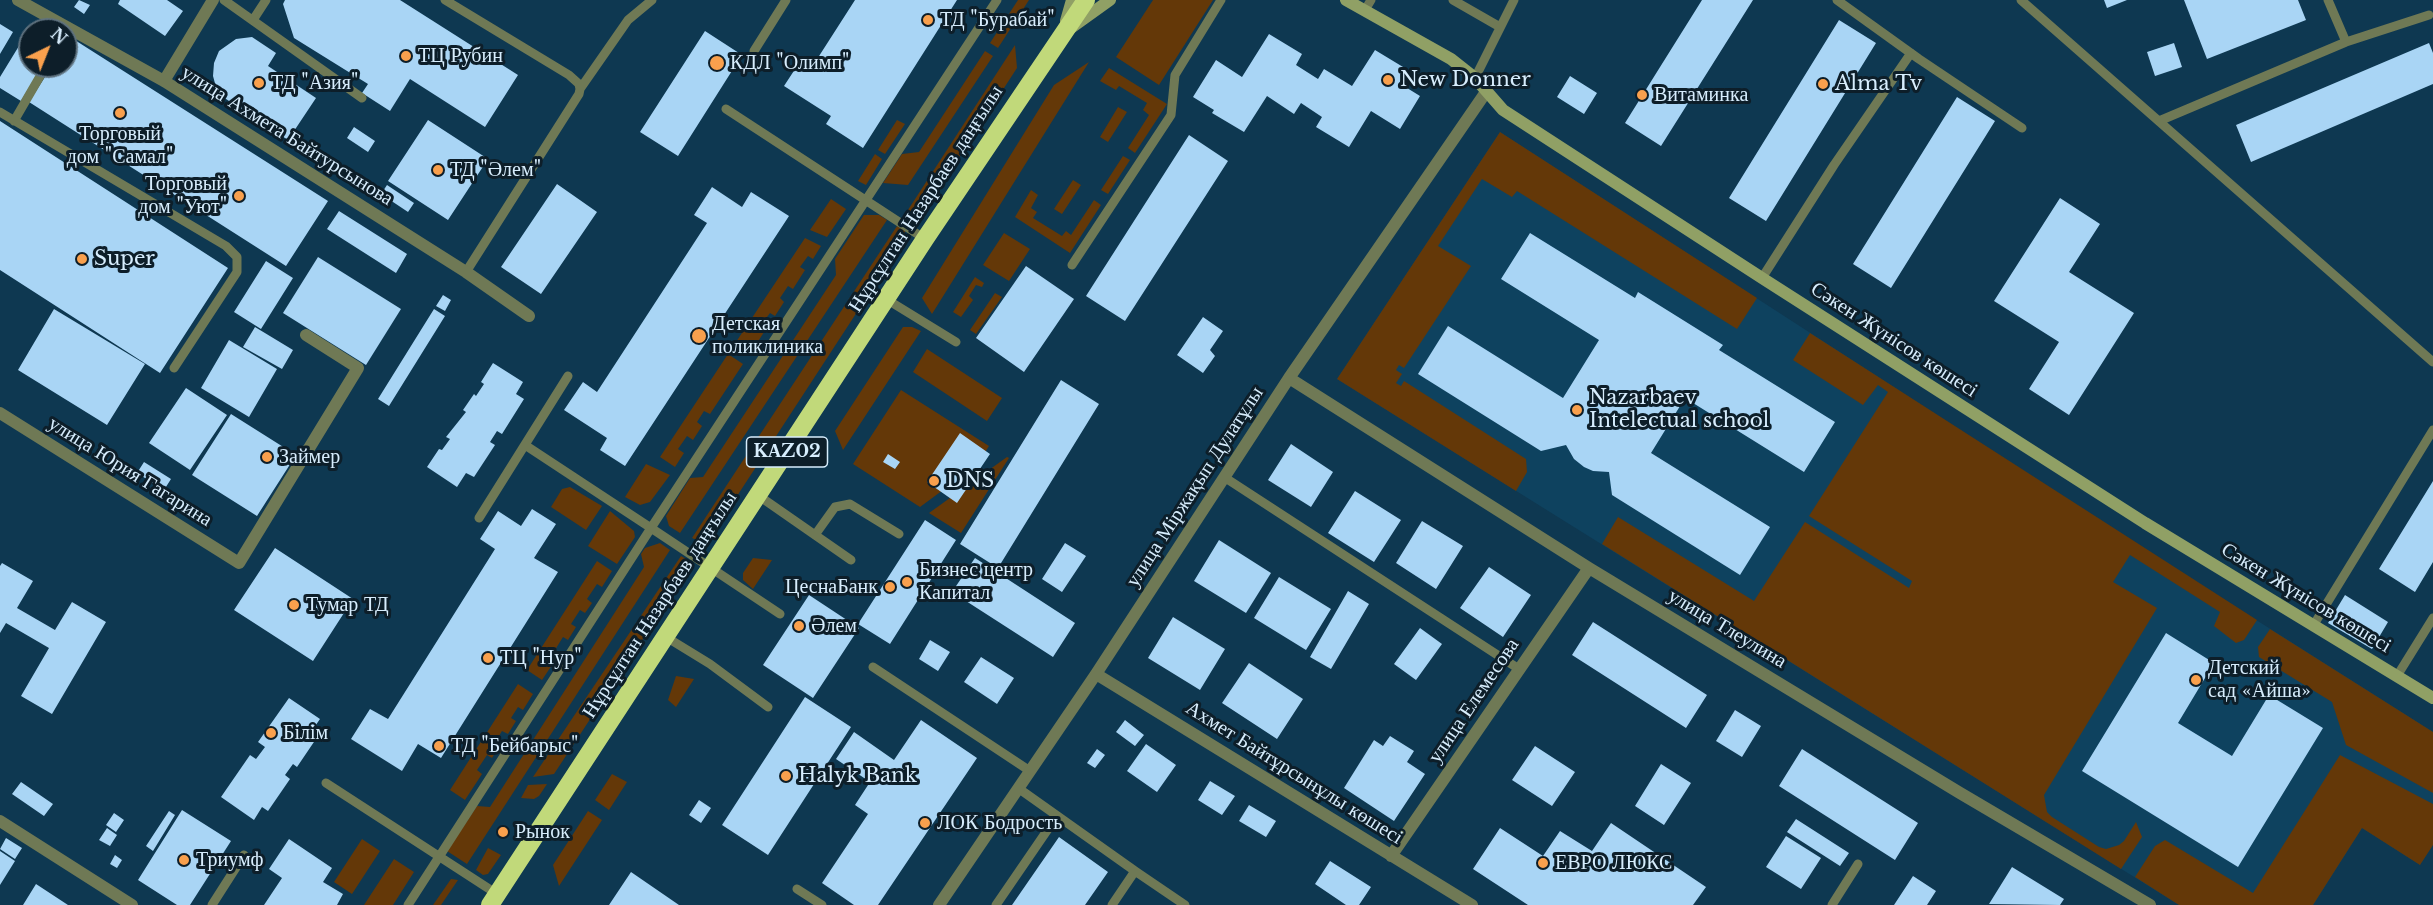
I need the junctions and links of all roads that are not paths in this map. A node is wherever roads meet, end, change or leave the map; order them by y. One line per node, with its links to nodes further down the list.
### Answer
1 (18, 0): 21 (street, улица Ахмета Байтурсынова)
2 (213, 0): 31 (street)
3 (224, 0): 22 (lane)
4 (266, 0): 22 (lane)
5 (445, 0): 32 (lane)
6 (652, 0): 32 (lane)
7 (786, 0): 27 (lane)
8 (997, 0): 40 (lane)
9 (1072, 0): 25 (street)
10 (1086, 0): 25 (highway, Нұрсұлтан Назарбаев даңғылы / KАZ02)
11 (1110, 0): 25 (street)
12 (1221, 0): 42 (lane)
13 (1346, 0): 19 (street, Сәкен Жүнісов көшесі)
14 (1453, 0): 23 (lane)
15 (1514, 0): 23 (lane)
16 (1837, 0): 28 (lane)
17 (2021, 0): 38 (lane)
18 (2328, 0): 26 (lane)
19 (1368, 5): 30 (street, Сәкен Жүнісов көшесі)
20 (2429, 15): 26 (lane)
21 (47, 18)
22 (253, 20): 34 (lane)
23 (1500, 27): 30 (lane)
24 (78, 36): 31 (street, улица Ахмета Байтурсынова)
25 (1061, 36): 41 (highway, Нұрсұлтан Назарбаев даңғылы / KАZ02)
26 (2346, 42): 38 (lane)
27 (754, 51)
28 (1911, 53): 39 (lane); 44 (lane)
29 (39, 78): 37 (lane)
30 (1475, 78): 33 (street, Сәкен Жүнісов көшесі)
31 (164, 81): 43 (street, улица Ахмета Байтурсынова)
32 (580, 89): 43 (lane)
33 (1486, 92): 44 (street, Сәкен Жүнісов көшесі); 52 (street, улица Міржақып Дулатұлы)
34 (362, 98)
35 (726, 109): 40 (lane)
36 (0, 112): 37 (lane)
37 (14, 121): 50 (lane)
38 (2159, 121): 49 (lane)
39 (2022, 128)
40 (867, 200): 41 (lane); 59 (lane)
41 (925, 239): 45 (highway, Нұрсұлтан Назарбаев даңғылы / KАZ02)
42 (1072, 265)
43 (465, 272): 46 (street, улица Ахмета Байтурсынова)
44 (1762, 278): 67 (street, Сәкен Жүнісов көшесі)
45 (886, 299): 48 (lane); 57 (highway, Нұрсұлтан Назарбаев даңғылы / KАZ02)
46 (529, 316)
47 (306, 335): 53 (street, улица Юрия Гагарина)
48 (956, 342)
49 (2433, 362)
50 (174, 368)
51 (568, 376): 55 (lane)
52 (1289, 378): 56 (street, улица Міржақып Дулатұлы); 64 (street, улица Тлеулина)
53 (0, 413)
54 (2433, 430): 67 (lane)
55 (525, 445): 58 (lane); 59 (lane)
56 (1224, 477): 70 (lane); 71 (street, улица Міржақып Дулатұлы)
57 (759, 496): 61 (lane); 63 (highway, Нұрсұлтан Назарбаев даңғылы / KАZ02)
58 (479, 518)
59 (651, 528): 63 (lane); 82 (lane)
60 (898, 534): 61 (lane)
61 (815, 535): 62 (lane)
62 (851, 560)
63 (711, 567): 65 (lane); 68 (highway, Нұрсұлтан Назарбаев даңғылы / KАZ02)
64 (1588, 568): 70 (street, улица Елемесова); 97 (street, улица Тлеулина)
65 (780, 614)
66 (2433, 618): 72 (lane)
67 (2313, 626): 72 (street, Сәкен Жүнісов көшесі)
68 (666, 637): 74 (lane); 86 (highway, Нұрсұлтан Назарбаев даңғылы / KАZ02)
69 (873, 667): 75 (lane)
70 (1519, 669): 81 (street, улица Елемесова)
71 (1096, 674): 75 (street, улица Міржақып Дулатұлы); 81 (street, Ахмет Байтұрсынұлы көшесі)
72 (2397, 676): 73 (street, Сәкен Жүнісов көшесі)
73 (2433, 698)
74 (768, 707)
75 (1030, 771): 77 (street, улица Міржақып Дулатұлы)
76 (326, 783): 82 (lane)
77 (1018, 788): 78 (lane); 91 (street, улица Міржақып Дулатұлы)
78 (1057, 816): 84 (lane); 92 (lane)
79 (0, 821): 87 (street)
80 (244, 855): 88 (lane)
81 (1391, 856): 95 (street, Ахмет Байтұрсынұлы көшесі)
82 (439, 857): 86 (lane); 89 (lane)
83 (1858, 864): 96 (lane)
84 (1135, 871): 93 (lane); 94 (lane)
85 (797, 889): 90 (lane)
86 (493, 899)
87 (124, 903)
88 (212, 905)
89 (408, 905)
90 (822, 905)
91 (939, 905)
92 (996, 905)
93 (1112, 905)
94 (1185, 905)
95 (1472, 905)
96 (1832, 905)
97 (2150, 905)

